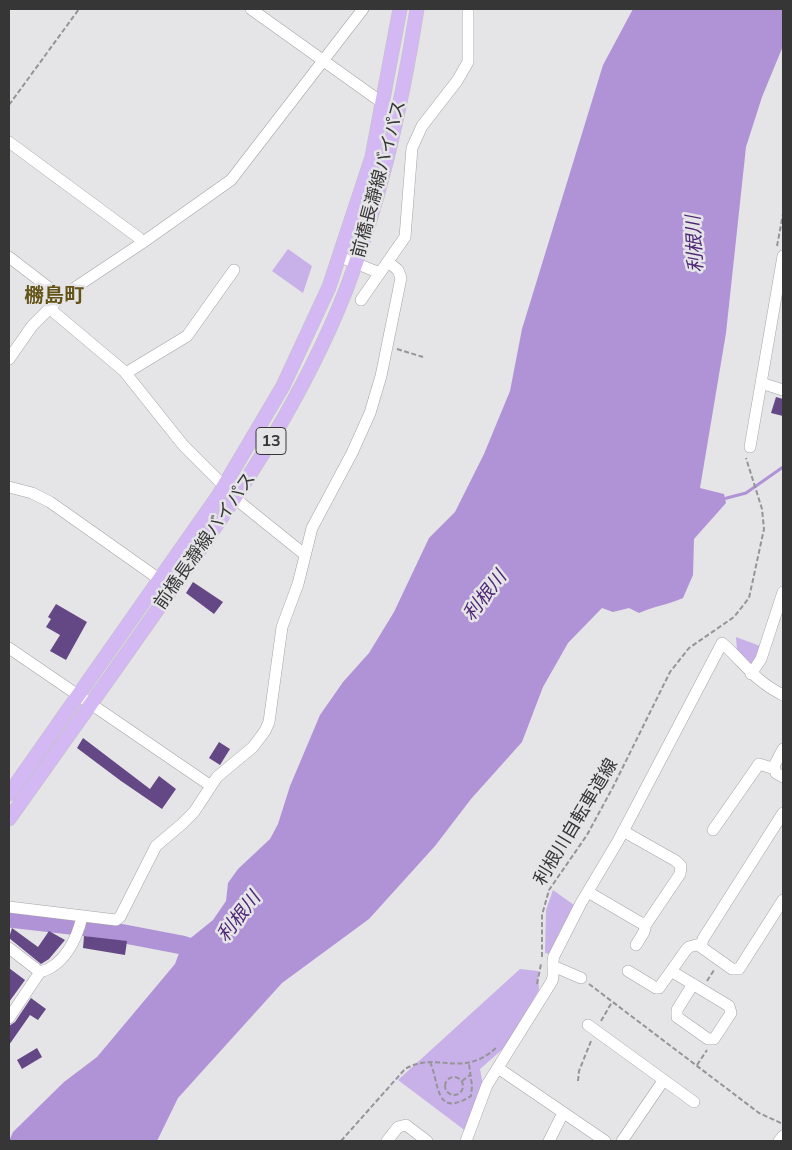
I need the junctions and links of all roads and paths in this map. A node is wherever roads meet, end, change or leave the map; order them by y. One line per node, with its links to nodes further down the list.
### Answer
1 (79, 9): 9 (path)
2 (251, 9): 7 (street)
3 (363, 9): 7 (street)
4 (400, 9): 8 (main road, 前橋長瀞線バイパス / 13)
5 (417, 9): 16 (main road, 前橋長瀞線バイパス / 13)
6 (468, 9): 15 (street)
7 (323, 62): 8 (street); 11 (street)
8 (384, 104): 12 (main road, 前橋長瀞線バイパス / 13)
9 (9, 105)
10 (11, 148): 11 (street)
11 (142, 243): 19 (street)
12 (340, 256): 16 (street); 33 (main road, 前橋長瀞線バイパス / 13)
13 (783, 256): 22 (street)
14 (9, 257): 19 (street)
15 (388, 262): 18 (street); 25 (street)
16 (356, 263): 18 (street); 35 (main road, 前橋長瀞線バイパス / 13)
17 (234, 270): 28 (street)
18 (380, 273): 20 (street)
19 (61, 296): 21 (street)
20 (361, 300)
21 (49, 308): 24 (street); 28 (street)
22 (771, 323): 23 (street); 29 (street)
23 (783, 325)
24 (13, 341): 27 (street)
25 (387, 346): 26 (path); 36 (street)
26 (423, 357)
27 (9, 359)
28 (126, 373): 33 (street)
29 (761, 383): 30 (street); 31 (street)
30 (783, 390)
31 (750, 447)
32 (748, 465): 67 (path, 利根川自転車道線)
33 (225, 486): 35 (street); 37 (main road, 前橋長瀞線バイパス / 13)
34 (9, 487): 37 (street)
35 (236, 498): 36 (street); 43 (main road, 前橋長瀞線バイパス / 13)
36 (304, 554): 46 (street)
37 (159, 579): 41 (main road, 前橋長瀞線バイパス / 13)
38 (783, 592): 40 (street)
39 (9, 648): 41 (street)
40 (751, 674): 42 (street); 51 (street)
41 (79, 694): 43 (street); 47 (main road, 前橋長瀞線バイパス / 13)
42 (783, 695)
43 (92, 703): 46 (street); 49 (main road, 前橋長瀞線バイパス / 13)
44 (783, 749): 45 (street)
45 (779, 773): 50 (street)
46 (211, 786): 55 (street)
47 (9, 794)
48 (783, 813): 57 (street)
49 (9, 819)
50 (713, 830)
51 (624, 831): 52 (street); 56 (street)
52 (588, 892): 56 (street); 61 (street)
53 (783, 900): 60 (street)
54 (9, 906): 55 (street)
55 (81, 924): 64 (street)
56 (646, 924): 58 (street)
57 (700, 944): 60 (street); 63 (street)
58 (636, 945)
59 (9, 948): 64 (street)
60 (720, 961): 66 (path)
61 (553, 966): 65 (street); 76 (street)
62 (628, 971): 63 (street)
63 (672, 971): 66 (street)
64 (40, 972): 69 (street)
65 (581, 978): 68 (path)
66 (697, 987): 71 (street); 71 (street)
67 (535, 988)
68 (612, 1002): 70 (path); 75 (path)
69 (9, 1018)
70 (591, 1028): 79 (path); 80 (street)
71 (714, 1039): 75 (path)
72 (499, 1044): 74 (path)
73 (430, 1062): 74 (path); 82 (path); 87 (path)
74 (468, 1064): 77 (path)
75 (697, 1065): 85 (path)
76 (498, 1068): 84 (street); 90 (street)
77 (470, 1075): 78 (path); 82 (path)
78 (462, 1080): 81 (path); 81 (path)
79 (578, 1081)
80 (663, 1081): 83 (street); 93 (street)
81 (448, 1092): 82 (path)
82 (442, 1099)
83 (694, 1102)
84 (563, 1113): 91 (street); 92 (street)
85 (783, 1124)
86 (783, 1136): 94 (street)
87 (341, 1141)
88 (387, 1141): 89 (street)
89 (427, 1141)
90 (466, 1141)
91 (549, 1141)
92 (605, 1141)
93 (622, 1141)
94 (779, 1141)

